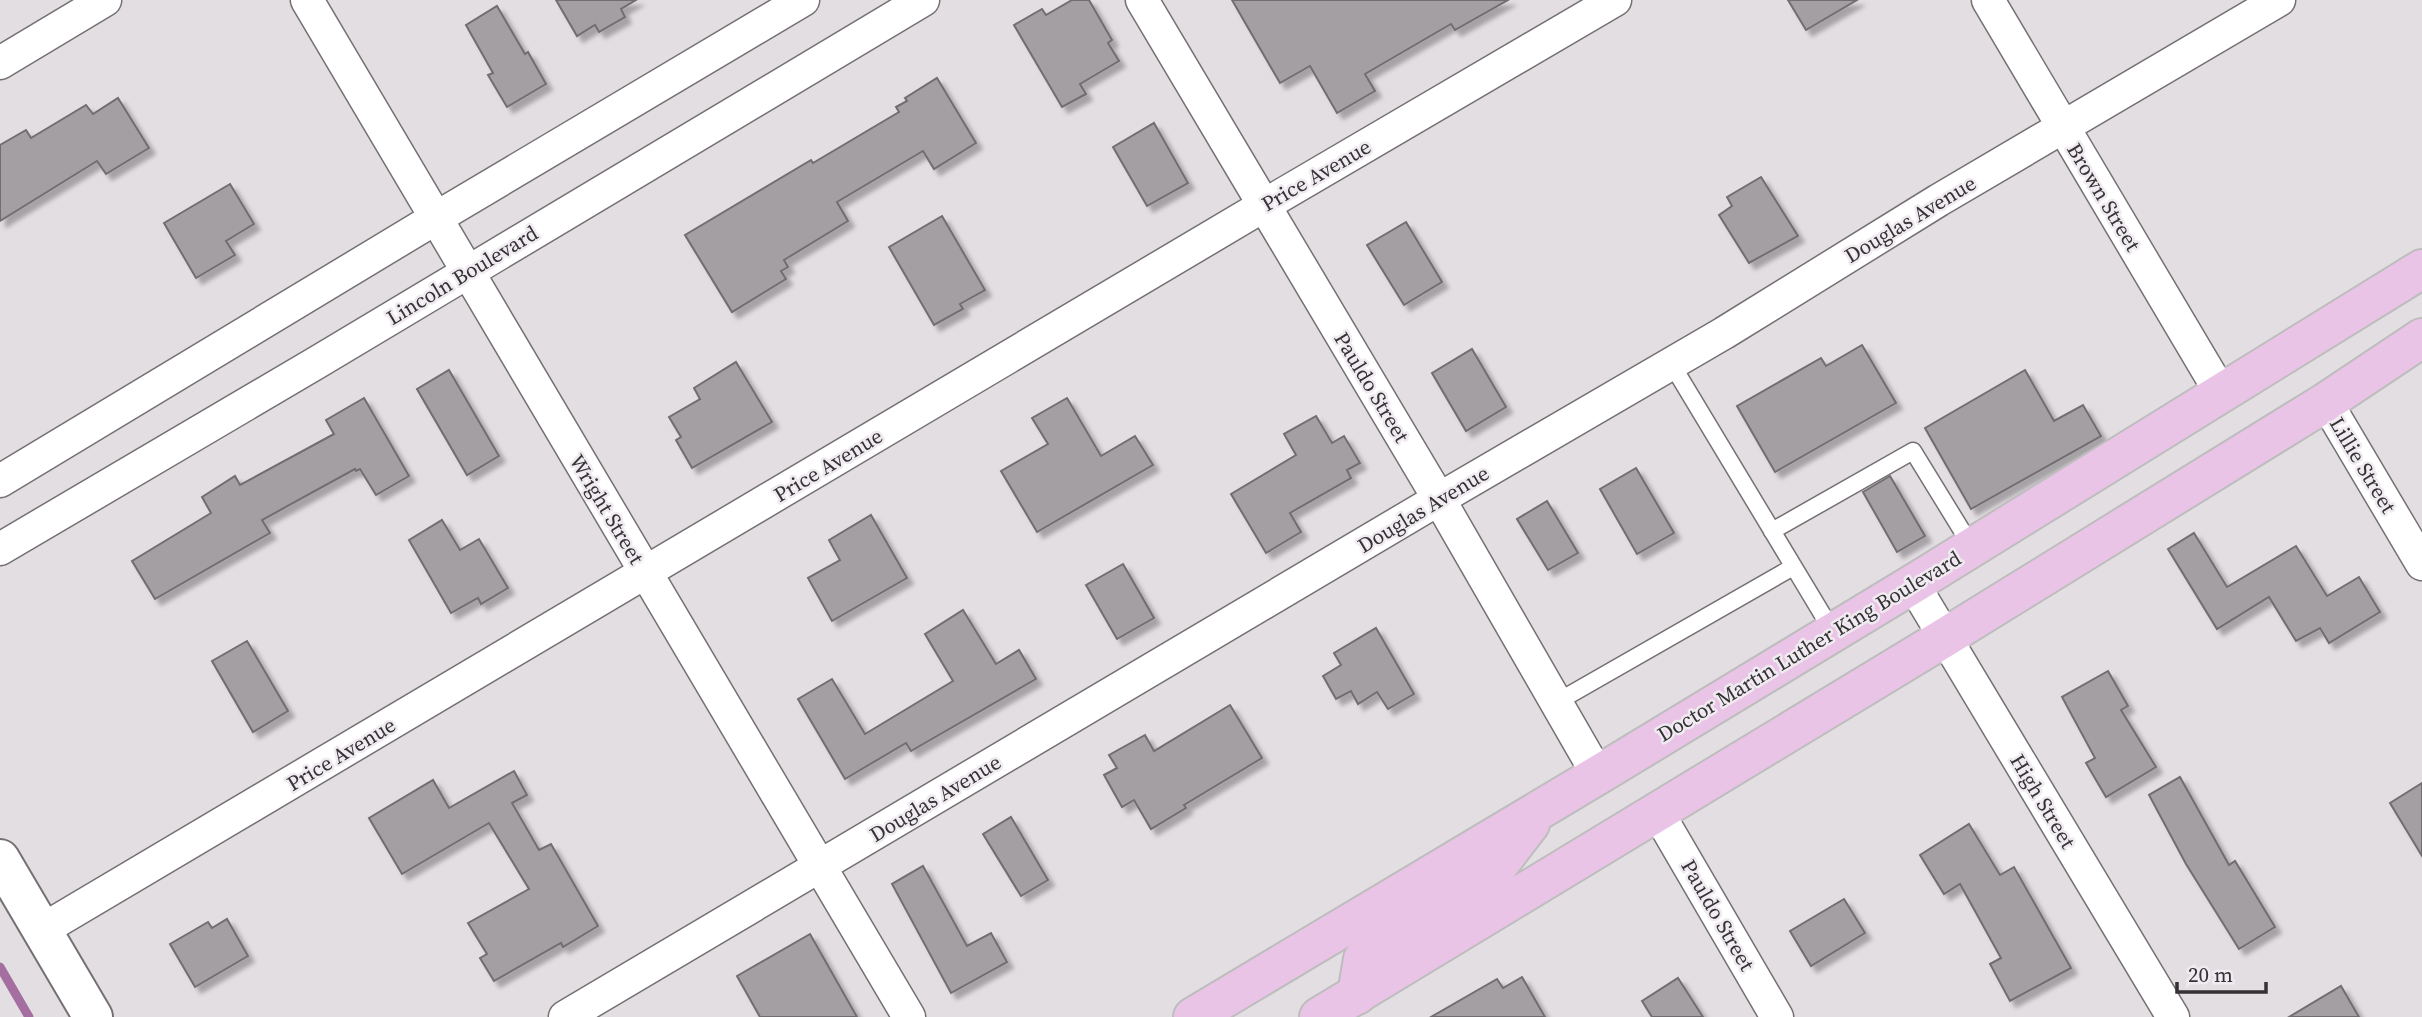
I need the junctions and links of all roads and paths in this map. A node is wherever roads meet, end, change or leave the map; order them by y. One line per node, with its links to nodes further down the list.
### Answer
1 (105, 0): 9 (street)
2 (307, 0): 12 (street, Wright Street)
3 (803, 0): 12 (street)
4 (923, 0): 14 (street, Lincoln Boulevard)
5 (1142, 0): 11 (street, Pauldo Street)
6 (1615, 0): 11 (street, Price Avenue)
7 (1988, 0): 10 (street, Brown Street)
8 (2279, 0): 10 (street, Douglas Avenue)
9 (0, 63)
10 (2063, 127): 16 (street, Douglas Avenue); 17 (street, Brown Street)
11 (1263, 206): 20 (street, Pauldo Street); 26 (street, Price Avenue)
12 (436, 218): 14 (street, Wright Street); 19 (street)
13 (2422, 269): 17 (main road, Doctor Martin Luther King Boulevard)
14 (467, 271): 23 (street, Lincoln Boulevard); 26 (street, Wright Street)
15 (2422, 338): 18 (main road)
16 (1671, 363): 20 (street, Douglas Avenue); 21 (lane)
17 (2221, 393): 22 (main road, Doctor Martin Luther King Boulevard)
18 (2326, 402): 24 (street, Lillie Street); 29 (main road)
19 (0, 481)
20 (1439, 499): 30 (street, Pauldo Street); 35 (street, Douglas Avenue)
21 (1772, 531): 22 (lane); 25 (lane)
22 (1972, 547): 27 (main road, Doctor Martin Luther King Boulevard)
23 (0, 549)
24 (2422, 564)
25 (1793, 567): 28 (lane); 30 (lane)
26 (645, 574): 35 (street, Wright Street); 36 (street, Price Avenue)
27 (1913, 584): 28 (main road, Doctor Martin Luther King Boulevard); 29 (street, High Street)
28 (1833, 632): 31 (main road, Doctor Martin Luther King Boulevard)
29 (1944, 638): 33 (main road); 44 (street, High Street)
30 (1557, 702): 31 (street, Pauldo Street)
31 (1598, 775): 32 (main road, Doctor Martin Luther King Boulevard)
32 (1542, 808): 37 (main road); 41 (main road, Doctor Martin Luther King Boulevard)
33 (1658, 813): 37 (main road); 43 (street, Pauldo Street)
34 (0, 859): 36 (street)
35 (820, 866): 39 (street, Douglas Avenue); 40 (street, Wright Street)
36 (42, 930): 38 (street)
37 (1364, 1006): 42 (main road)
38 (93, 1017)
39 (565, 1017)
40 (909, 1017)
41 (1193, 1017)
42 (1319, 1017)
43 (1777, 1017)
44 (2173, 1017)

